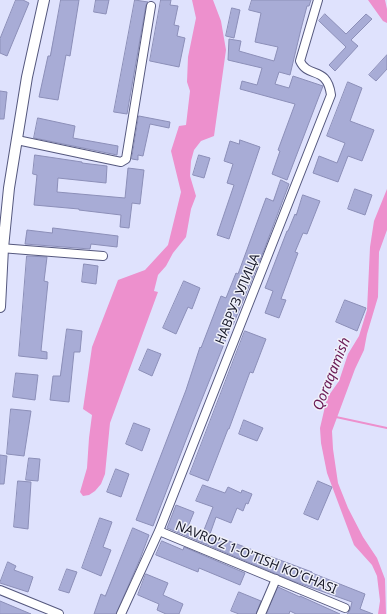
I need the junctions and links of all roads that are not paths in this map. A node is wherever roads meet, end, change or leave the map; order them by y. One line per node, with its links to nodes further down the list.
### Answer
1 (44, 0): 4 (street)
2 (318, 0): 8 (street, НАВРУЗ УЛИЦА)
3 (151, 6): 4 (street)
4 (17, 140): 5 (street)
5 (2, 248): 6 (street); 7 (street)
6 (103, 256)
7 (0, 307)
8 (159, 531): 9 (street, NAVRO'Z 1-O'TISH KO'CHASI); 13 (street, НАВРУЗ УЛИЦА)
9 (276, 579): 11 (street, NAVRO'Z 1-O'TISH KO'CHASI); 14 (street)
10 (0, 590): 12 (street)
11 (345, 608)
12 (59, 614)
13 (121, 614)
14 (261, 614)

